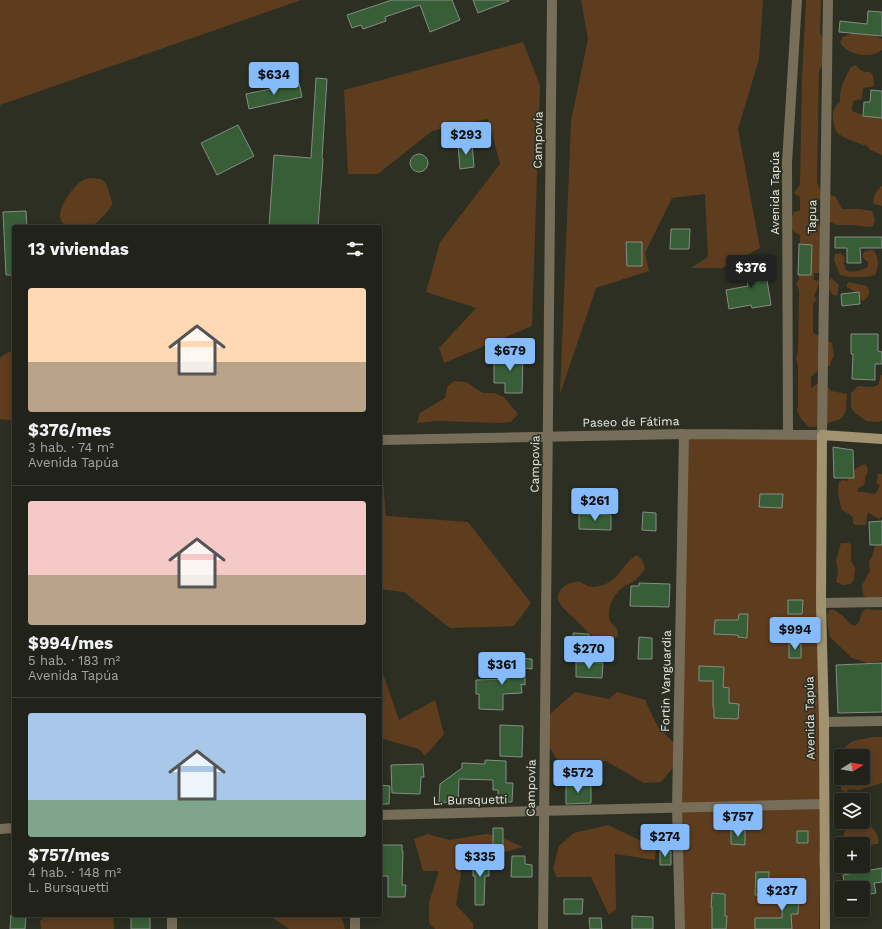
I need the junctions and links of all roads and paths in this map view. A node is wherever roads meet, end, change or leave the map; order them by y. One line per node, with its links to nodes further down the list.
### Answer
1 (552, 0): 7 (street, Campovía)
2 (797, 0): 5 (street, Avenida Tapúa)
3 (828, 0): 6 (street, Tapua)
4 (684, 434): 5 (street, Paseo de Fátima); 7 (street, Paseo de Fátima); 15 (street, Fortin Vanguardia)
5 (788, 435): 6 (street, Paseo de Fátima)
6 (822, 435): 8 (street, Paseo de Fátima); 11 (street, Avenida Tapúa)
7 (548, 437): 9 (street, Paseo de Fátima); 16 (street, Campovía)
8 (882, 439)
9 (382, 440)
10 (882, 602): 11 (street)
11 (821, 603): 13 (street, Avenida Tapúa)
12 (882, 721): 13 (street)
13 (824, 722): 14 (street, Avenida Tapúa)
14 (824, 804): 15 (street, L. Bursquetti); 26 (street, Avenida Tapúa)
15 (677, 808): 16 (street, L. Bursquetti); 25 (street, Fortin Vanguardia)
16 (544, 811): 17 (street, L. Bursquetti); 24 (street, Campovía)
17 (382, 815)
18 (12, 828): 19 (street)
19 (0, 829)
20 (172, 917): 22 (street)
21 (355, 917): 23 (street)
22 (172, 929)
23 (355, 929)
24 (543, 929)
25 (680, 929)
26 (825, 929)

